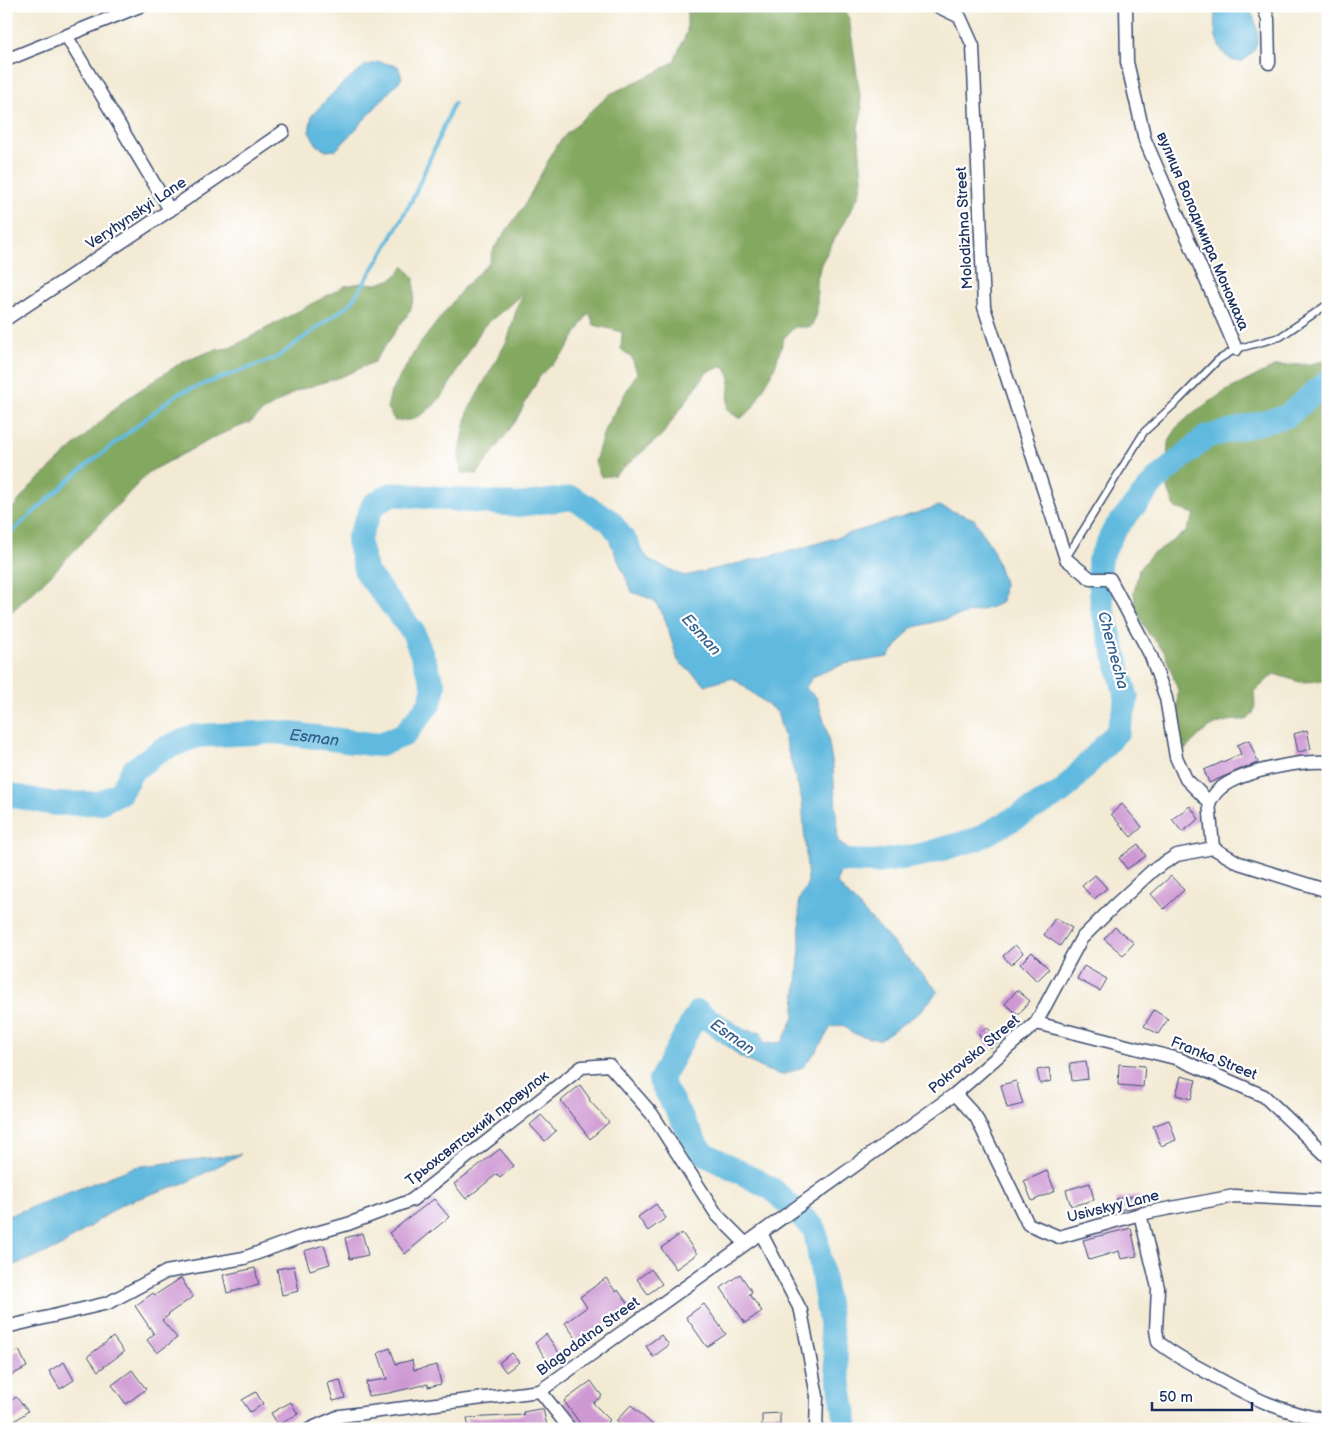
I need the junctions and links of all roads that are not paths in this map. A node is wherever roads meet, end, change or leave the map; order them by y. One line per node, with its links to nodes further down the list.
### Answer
1 (140, 6): 5 (street)
2 (937, 6): 13 (street, Molodizhna Street)
3 (1126, 6): 12 (street, вулиця Володимира Мономаха)
4 (1263, 6): 7 (street)
5 (67, 37): 6 (street); 9 (street)
6 (6, 60)
7 (1269, 63)
8 (283, 132): 9 (street, Veryhynskyi Lane)
9 (170, 210): 11 (street, Veryhynskyi Lane)
10 (1328, 304): 12 (lane)
11 (6, 319)
12 (1236, 349): 13 (lane)
13 (1066, 559): 15 (street)
14 (1328, 762): 15 (street)
15 (1209, 802): 16 (street)
16 (1213, 848): 17 (street); 18 (street, Pokrovska Street)
17 (1328, 891)
18 (1036, 1023): 19 (street, Pokrovska Street); 20 (street, Franka Street)
19 (955, 1094): 22 (street, Usivskyy Lane); 23 (street, Pokrovska Street)
20 (1328, 1157)
21 (1328, 1201): 22 (street, Usivskyy Lane)
22 (1140, 1214): 28 (street)
23 (773, 1225): 24 (street, Blagodatna Street)
24 (761, 1233): 25 (street, Blagodatna Street); 31 (street)
25 (745, 1244): 26 (street, Трьохсвятський провулок); 27 (street, Blagodatna Street)
26 (6, 1327)
27 (540, 1391): 29 (street, Blagodatna Street); 30 (street)
28 (1328, 1420)
29 (310, 1429)
30 (570, 1429)
31 (816, 1429)

